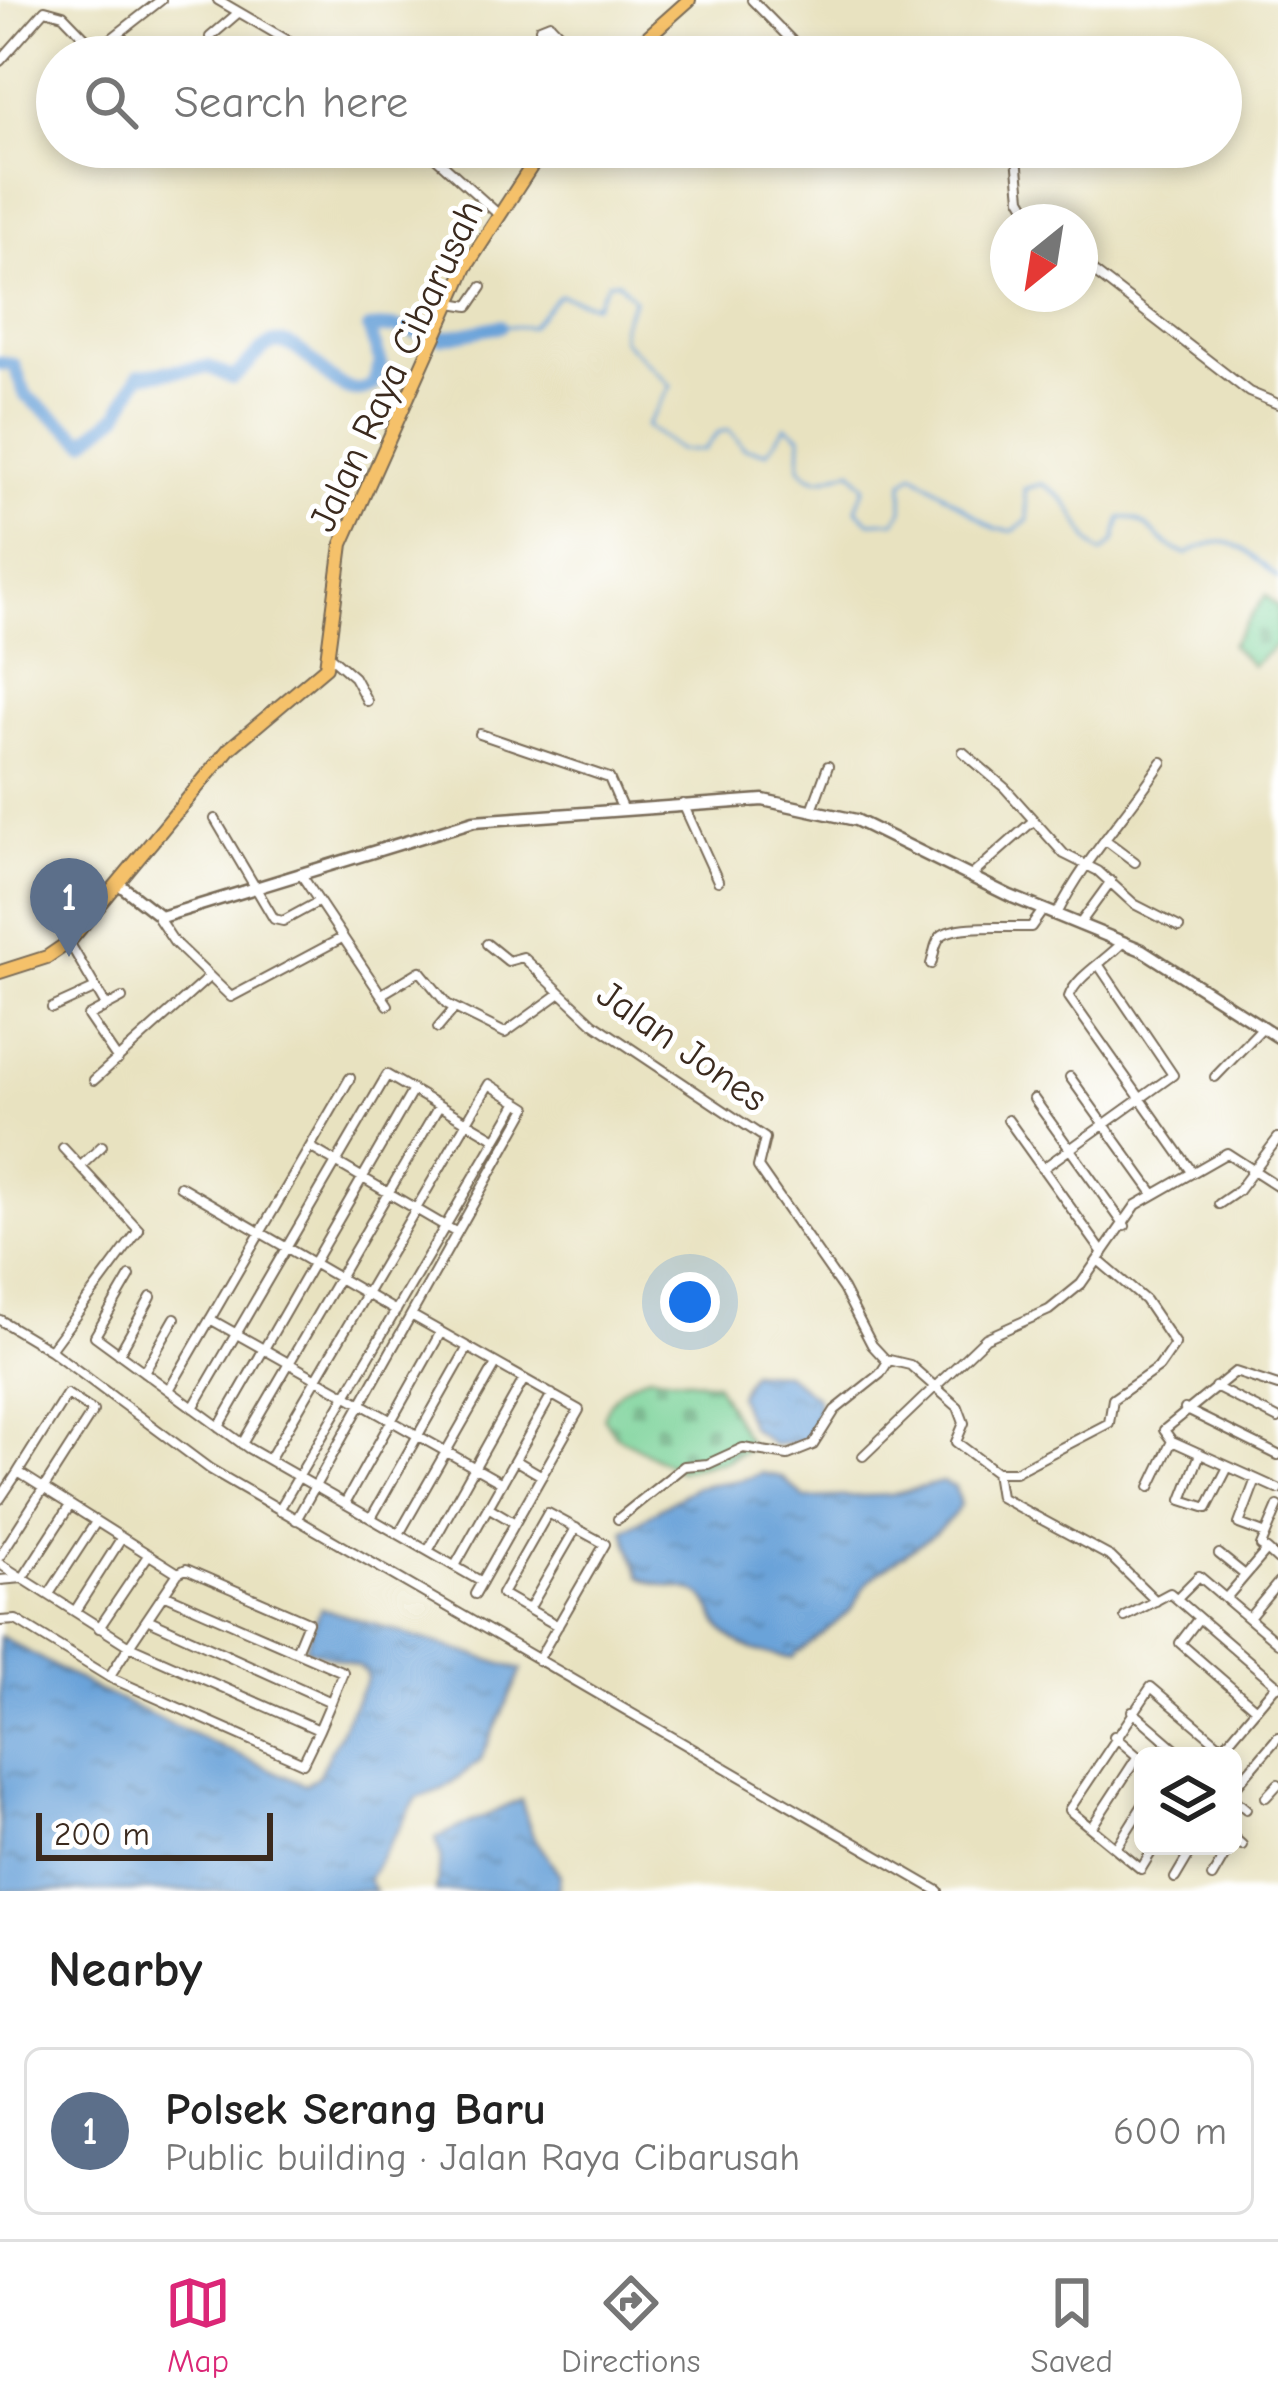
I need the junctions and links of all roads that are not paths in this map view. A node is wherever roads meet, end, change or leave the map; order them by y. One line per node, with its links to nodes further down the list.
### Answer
1 (161, 0): 8 (street)
2 (218, 0): 5 (street)
3 (689, 0): 12 (main road)
4 (752, 0): 13 (street)
5 (238, 13): 9 (street); 10 (street)
6 (540, 28): 11 (street)
7 (83, 36): 14 (street)
8 (115, 36)
9 (211, 36)
10 (274, 36)
11 (561, 36)
12 (649, 36)
13 (787, 36)
14 (0, 62)
15 (447, 168): 19 (street)
16 (529, 168): 19 (main road, Jalan Raya Cibarusah)
17 (1018, 168): 18 (street)
18 (1024, 204)
19 (497, 213): 22 (main road, Jalan Raya Cibarusah)
20 (1098, 275): 23 (street)
21 (482, 287): 22 (street)
22 (450, 303): 24 (main road, Jalan Raya Cibarusah)
23 (1278, 404)
24 (331, 657): 25 (street); 42 (main road)
25 (367, 700)
26 (480, 734): 32 (street)
27 (963, 752): 34 (street)
28 (1162, 762): 35 (street)
29 (828, 766): 31 (street)
30 (682, 803): 31 (street); 32 (street); 40 (street)
31 (813, 807): 39 (street)
32 (622, 808): 38 (street)
33 (215, 819): 43 (street)
34 (1033, 821): 37 (street); 39 (street)
35 (1105, 840): 36 (street); 37 (street)
36 (1135, 862)
37 (1081, 866): 41 (street); 45 (street)
38 (300, 873): 43 (street); 44 (street)
39 (971, 875): 45 (street)
40 (718, 881)
41 (1111, 881): 47 (street); 48 (street)
42 (119, 884): 46 (street); 50 (main road)
43 (254, 887): 44 (street); 46 (street)
44 (316, 904): 49 (street)
45 (1050, 913): 47 (street); 53 (street)
46 (157, 916): 56 (street)
47 (1079, 925): 51 (street)
48 (1179, 927)
49 (342, 938): 56 (street); 58 (street)
50 (69, 942): 55 (main road); 57 (street)
51 (1123, 942): 54 (street); 65 (street)
52 (487, 944): 59 (street, Jalan Jones)
53 (931, 964)
54 (1100, 968): 76 (street); 76 (street)
55 (0, 972)
56 (209, 977): 68 (street)
57 (96, 988): 61 (street); 63 (street)
58 (382, 994): 62 (street); 64 (street)
59 (559, 994): 64 (street); 121 (street, Jalan Jones)
60 (122, 998): 61 (street)
61 (105, 1004): 68 (street)
62 (388, 1005)
63 (52, 1008)
64 (454, 1010): 66 (street)
65 (1263, 1027): 67 (street); 70 (street)
66 (438, 1028)
67 (1278, 1037)
68 (118, 1060): 72 (street)
69 (1070, 1077): 80 (street)
70 (1215, 1077)
71 (350, 1078): 84 (street)
72 (94, 1080)
73 (412, 1090): 77 (street); 87 (street); 92 (street)
74 (1034, 1099): 86 (street)
75 (518, 1102): 79 (street); 82 (street); 102 (street)
76 (1141, 1102): 80 (street); 91 (street)
77 (440, 1106): 79 (street); 95 (street)
78 (1008, 1120): 90 (street)
79 (467, 1122): 82 (street); 98 (street)
80 (1104, 1125): 86 (street); 96 (street)
81 (1278, 1138): 89 (street)
82 (496, 1139): 99 (street)
83 (102, 1146): 88 (street)
84 (310, 1147): 87 (street); 101 (street)
85 (63, 1148): 88 (street)
86 (1070, 1150): 90 (street); 100 (street)
87 (336, 1162): 92 (street); 103 (street)
88 (82, 1165): 119 (street)
89 (1252, 1166): 91 (street); 94 (street); 97 (street)
90 (1042, 1169): 104 (street)
91 (1190, 1169): 96 (street)
92 (362, 1178): 95 (street); 105 (street)
93 (180, 1186): 101 (street)
94 (1278, 1186)
95 (388, 1193): 98 (street); 107 (street)
96 (1154, 1194): 100 (street)
97 (1219, 1204)
98 (416, 1209): 99 (street); 108 (street)
99 (446, 1226): 102 (street); 110 (street)
100 (1125, 1226): 104 (street)
101 (260, 1232): 103 (street); 113 (street)
102 (457, 1232): 111 (street)
103 (287, 1248): 105 (street); 116 (street)
104 (1100, 1257): 129 (street); 151 (street)
105 (313, 1263): 107 (street); 118 (street)
106 (130, 1276): 120 (street)
107 (339, 1278): 108 (street); 123 (street)
108 (367, 1294): 110 (street); 126 (street)
109 (151, 1298): 120 (street)
110 (396, 1310): 132 (street)
111 (411, 1315): 115 (street); 133 (street)
112 (175, 1318): 124 (street)
113 (210, 1319): 116 (street); 130 (street)
114 (0, 1321): 119 (street)
115 (441, 1332): 117 (street); 137 (street)
116 (236, 1334): 118 (street); 134 (street)
117 (468, 1347): 122 (street); 139 (street)
118 (263, 1349): 123 (street); 138 (street)
119 (50, 1350): 165 (street)
120 (118, 1354): 124 (street)
121 (889, 1360): 129 (street, Jalan Jones); 167 (street)
122 (497, 1363): 125 (street); 142 (street)
123 (289, 1364): 126 (street); 141 (street)
124 (144, 1372): 130 (street)
125 (524, 1378): 131 (street); 149 (street)
126 (316, 1379): 132 (street); 146 (street)
127 (1278, 1386): 128 (street)
128 (1214, 1387): 135 (street); 136 (street)
129 (932, 1388): 145 (street); 151 (street)
130 (169, 1390): 134 (street)
131 (552, 1394): 147 (street); 152 (street)
132 (346, 1396): 133 (street); 153 (street)
133 (361, 1404): 137 (street); 156 (street)
134 (194, 1408): 138 (street)
135 (1185, 1408): 140 (street); 144 (street)
136 (1278, 1419)
137 (391, 1421): 139 (street); 161 (street)
138 (219, 1427): 141 (street)
139 (418, 1436): 142 (street); 166 (street)
140 (1172, 1441): 143 (street); 157 (street)
141 (242, 1444): 146 (street)
142 (446, 1452): 149 (street); 172 (street)
143 (1201, 1454): 148 (street); 148 (street)
144 (1278, 1455)
145 (863, 1456)
146 (269, 1460): 153 (street)
147 (515, 1460): 152 (street); 155 (street)
148 (1228, 1467): 154 (street)
149 (474, 1468): 155 (street); 176 (street)
150 (18, 1472): 158 (street); 158 (street); 160 (street)
151 (996, 1472): 193 (street)
152 (542, 1476): 170 (street)
153 (298, 1477): 156 (street); 165 (street)
154 (1256, 1479): 159 (street); 173 (street)
155 (502, 1484): 164 (street)
156 (315, 1486): 161 (street); 168 (street)
157 (1150, 1487)
158 (44, 1488): 163 (street); 179 (street)
159 (1278, 1490)
160 (0, 1499)
161 (345, 1503): 166 (street)
162 (1278, 1506): 173 (street)
163 (69, 1507): 169 (street); 184 (street)
164 (488, 1508): 170 (street); 181 (street)
165 (279, 1510): 168 (street)
166 (371, 1518): 172 (street)
167 (617, 1519)
168 (296, 1520): 206 (street)
169 (96, 1522): 174 (street); 188 (street)
170 (515, 1523): 186 (street)
171 (576, 1528): 194 (street); 194 (street); 201 (street)
172 (399, 1534): 176 (street)
173 (1266, 1534): 175 (street)
174 (121, 1539): 178 (street); 195 (street)
175 (1267, 1550): 180 (street); 183 (street)
176 (428, 1551): 181 (street)
177 (1220, 1553): 183 (street)
178 (148, 1557): 182 (street); 202 (street)
179 (0, 1560): 184 (street)
180 (1278, 1560)
181 (455, 1566): 186 (street)
182 (178, 1573): 189 (street); 205 (street)
183 (1245, 1575): 192 (street)
184 (23, 1578): 185 (street); 188 (street)
185 (0, 1580)
186 (482, 1582): 190 (street)
187 (1278, 1583): 198 (street)
188 (49, 1594): 195 (street)
189 (166, 1594): 199 (street); 205 (street)
190 (475, 1594)
191 (1177, 1598): 192 (street); 193 (street); 197 (street)
192 (1226, 1598): 198 (street)
193 (1156, 1601): 196 (street)
194 (530, 1609): 201 (street)
195 (75, 1611): 202 (street)
196 (1125, 1617)
197 (1199, 1618): 208 (street); 210 (street)
198 (1249, 1618): 203 (street)
199 (147, 1619): 204 (street); 209 (street)
200 (0, 1621): 207 (street)
201 (558, 1626): 206 (street)
202 (99, 1628): 204 (street)
203 (1276, 1637)
204 (129, 1646): 207 (street); 212 (street)
205 (296, 1651): 209 (street)
206 (538, 1660): 233 (street)
207 (109, 1677): 212 (street)
208 (1278, 1684): 210 (street)
209 (332, 1702): 212 (street)
210 (1256, 1709): 217 (street)
211 (1132, 1712): 213 (street); 215 (street); 216 (street)
212 (319, 1730)
213 (1114, 1736): 218 (street); 226 (street)
214 (1278, 1738): 220 (street)
215 (1173, 1747)
216 (1215, 1747)
217 (1224, 1747)
218 (1134, 1753)
219 (1134, 1768): 226 (street)
220 (1242, 1783)
221 (1278, 1784): 222 (street)
222 (1266, 1797)
223 (1242, 1804): 224 (street)
224 (1246, 1809)
225 (1134, 1819): 227 (street)
226 (1090, 1828): 227 (street)
227 (1116, 1848): 228 (street)
228 (1150, 1855)
229 (1189, 1855): 232 (street)
230 (1226, 1855): 231 (street)
231 (1212, 1877)
232 (1175, 1878)
233 (938, 1891)

